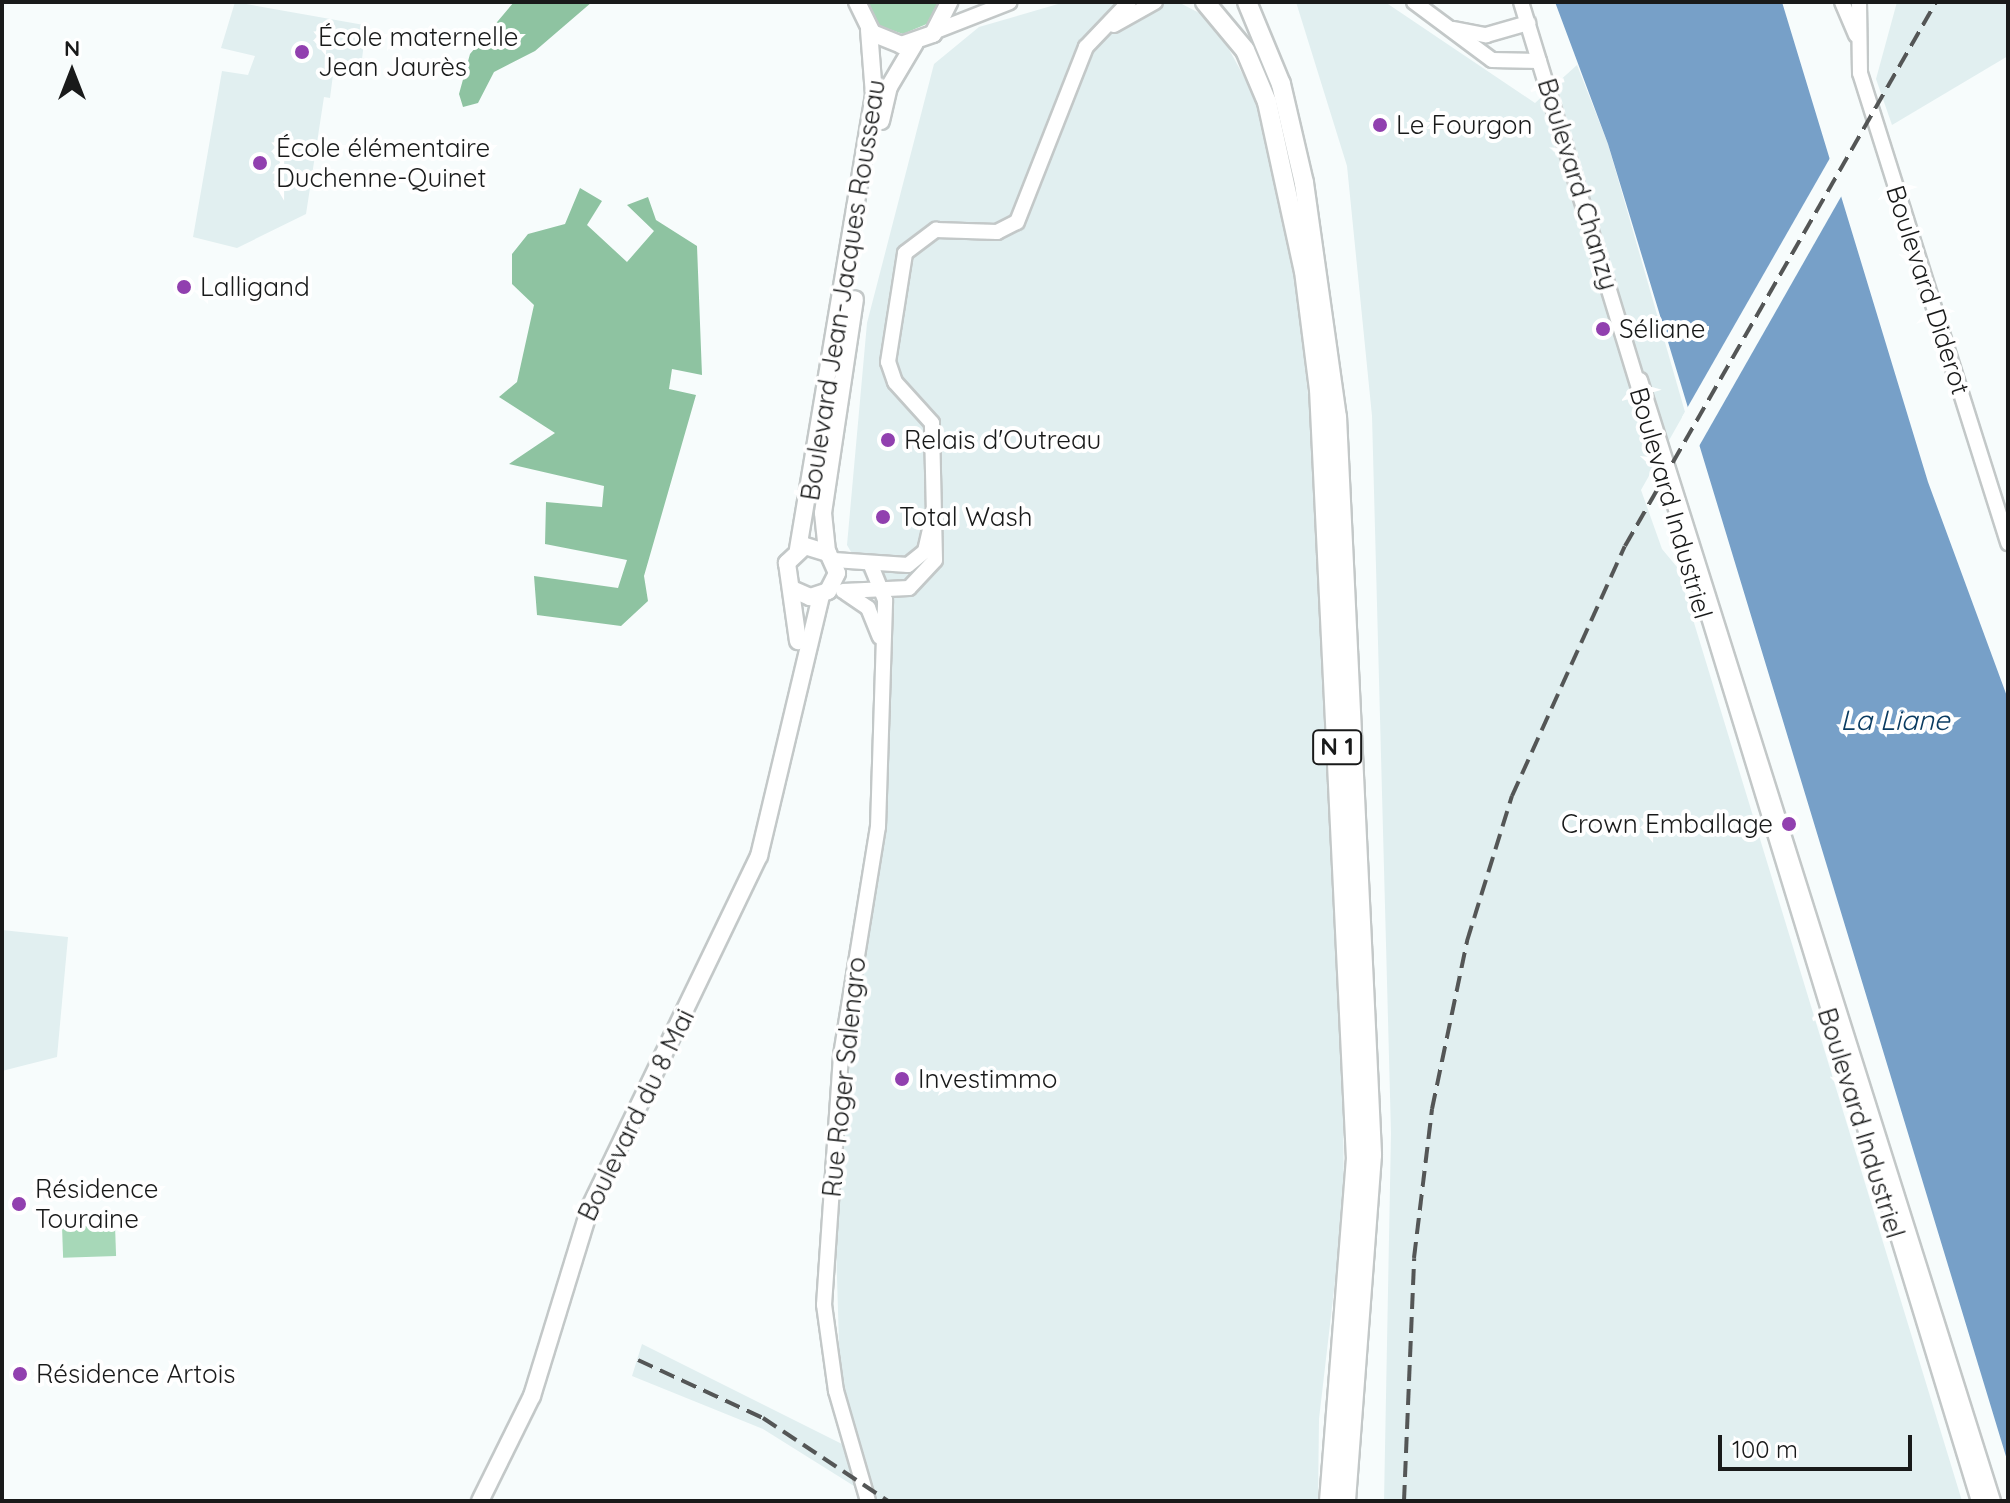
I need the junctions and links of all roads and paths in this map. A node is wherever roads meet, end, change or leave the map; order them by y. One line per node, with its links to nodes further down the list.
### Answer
1 (857, 2): 14 (main road, Boulevard Jean-Jacques Rousseau)
2 (949, 2): 15 (main road)
3 (1010, 2): 15 (street)
4 (1129, 2): 16 (street)
5 (1155, 2): 16 (street)
6 (1205, 2): 34 (highway, N 1)
7 (1247, 2): 35 (highway, N 1)
8 (1414, 2): 12 (street)
9 (1521, 2): 13 (street, Boulevard Chanzy)
10 (1842, 2): 17 (street, Boulevard Diderot)
11 (1859, 2): 17 (street, Boulevard Diderot)
12 (1443, 23): 13 (street); 19 (street)
13 (1528, 23): 19 (street, Boulevard Chanzy)
14 (869, 30): 18 (main road); 23 (main road, Boulevard Jean-Jacques Rousseau)
15 (936, 31): 18 (main road)
16 (1103, 31): 21 (street)
17 (1856, 35): 22 (street, Boulevard Diderot)
18 (915, 43): 24 (main road, Boulevard Jean-Jacques Rousseau)
19 (1539, 61): 20 (street, Boulevard Chanzy)
20 (1633, 367): 36 (street, Boulevard Industriel); 37 (street, Boulevard Industriel)
21 (933, 510): 25 (street); 28 (street)
22 (2008, 543)
23 (798, 549): 24 (main road); 26 (main road)
24 (830, 556): 25 (street); 29 (main road)
25 (871, 566): 28 (street, Rue Roger Salengro)
26 (792, 589): 29 (main road); 31 (main road, Boulevard du 8 Mai)
27 (843, 591): 28 (street); 29 (street); 30 (street, Rue Roger Salengro)
28 (884, 593): 30 (street, Rue Roger Salengro)
29 (823, 594): 31 (main road, Boulevard du 8 Mai)
30 (881, 649): 33 (street, Rue Roger Salengro)
31 (792, 730): 32 (main road, Boulevard du 8 Mai)
32 (480, 1501)
33 (868, 1501)
34 (1329, 1501)
35 (1346, 1501)
36 (1979, 1501)
37 (1993, 1501)

